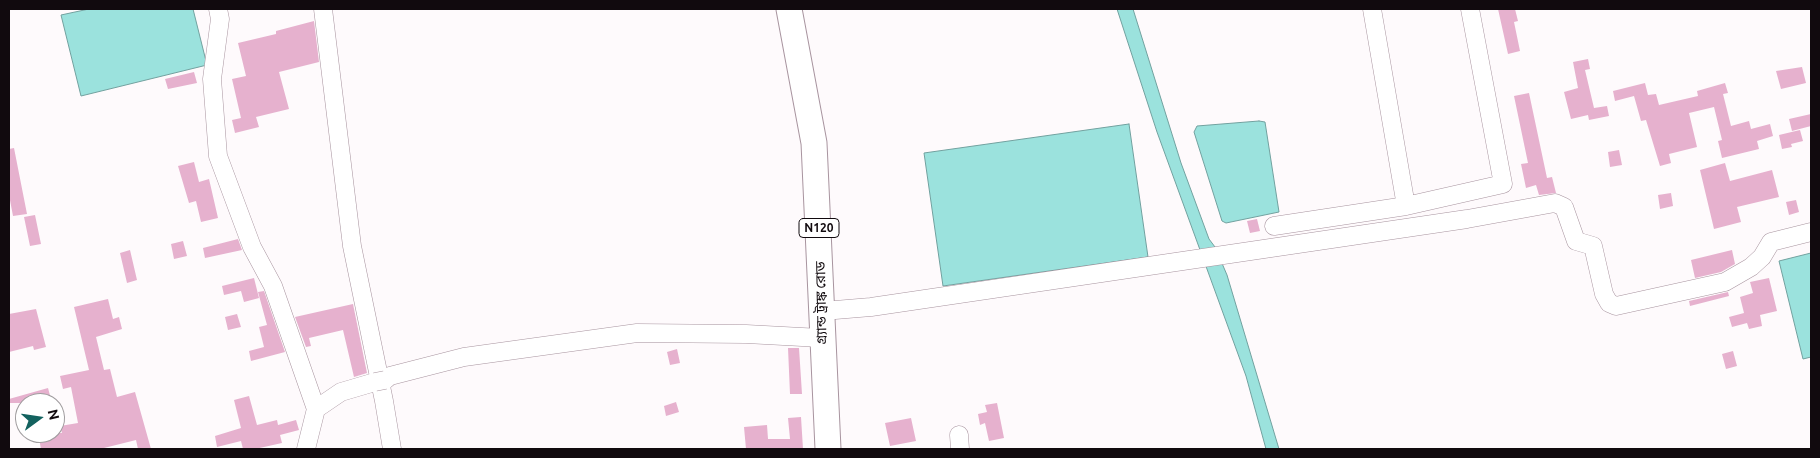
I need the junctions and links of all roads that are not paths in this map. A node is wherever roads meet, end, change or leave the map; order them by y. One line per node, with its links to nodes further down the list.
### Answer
1 (218, 9): 11 (street)
2 (323, 9): 13 (street)
3 (789, 9): 9 (highway, গ্র্যান্ড ট্রাঙ্ক রোড / N120)
4 (1372, 9): 6 (street)
5 (1470, 9): 6 (street)
6 (1406, 206): 7 (street)
7 (1274, 226)
8 (1811, 232): 9 (street)
9 (823, 311): 10 (highway, গ্র্যান্ড ট্রাঙ্ক রোড / N120)
10 (821, 338): 11 (street); 14 (highway, গ্র্যান্ড ট্রাঙ্ক রোড / N120)
11 (316, 409): 12 (street)
12 (306, 449)
13 (392, 449)
14 (828, 449)

